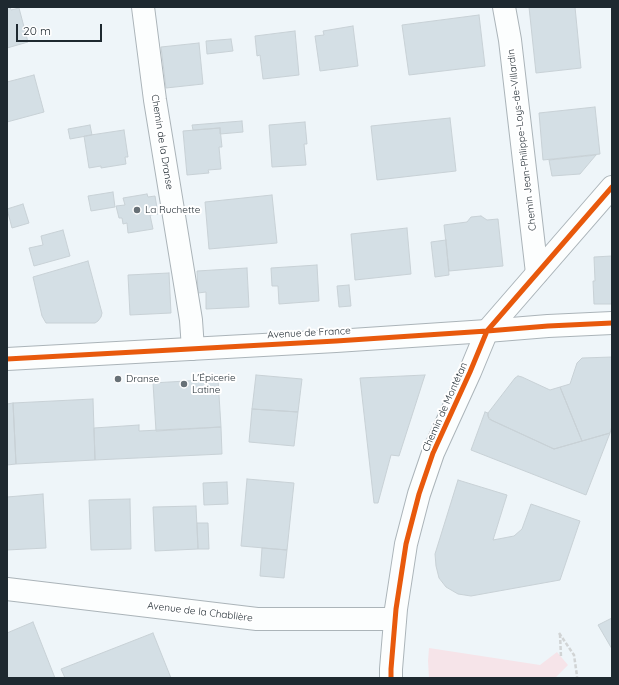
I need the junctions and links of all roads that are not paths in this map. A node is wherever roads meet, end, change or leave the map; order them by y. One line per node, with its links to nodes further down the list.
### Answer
1 (143, 7): 7 (street, Chemin de la Dranse)
2 (504, 7): 4 (street, Chemin Jean-Philippe-Loys-de-Villardin)
3 (612, 187): 4 (street, Chemin de Montétan)
4 (537, 274): 6 (street, Chemin de Montétan)
5 (612, 323): 6 (street, Avenue de France)
6 (487, 331): 7 (street, Avenue de France); 10 (street, Chemin de Montétan)
7 (193, 348): 8 (street, Avenue de France)
8 (7, 359)
9 (7, 588): 10 (street, Avenue de la Chablière)
10 (395, 619): 11 (street, Chemin de Montétan)
11 (391, 678)

